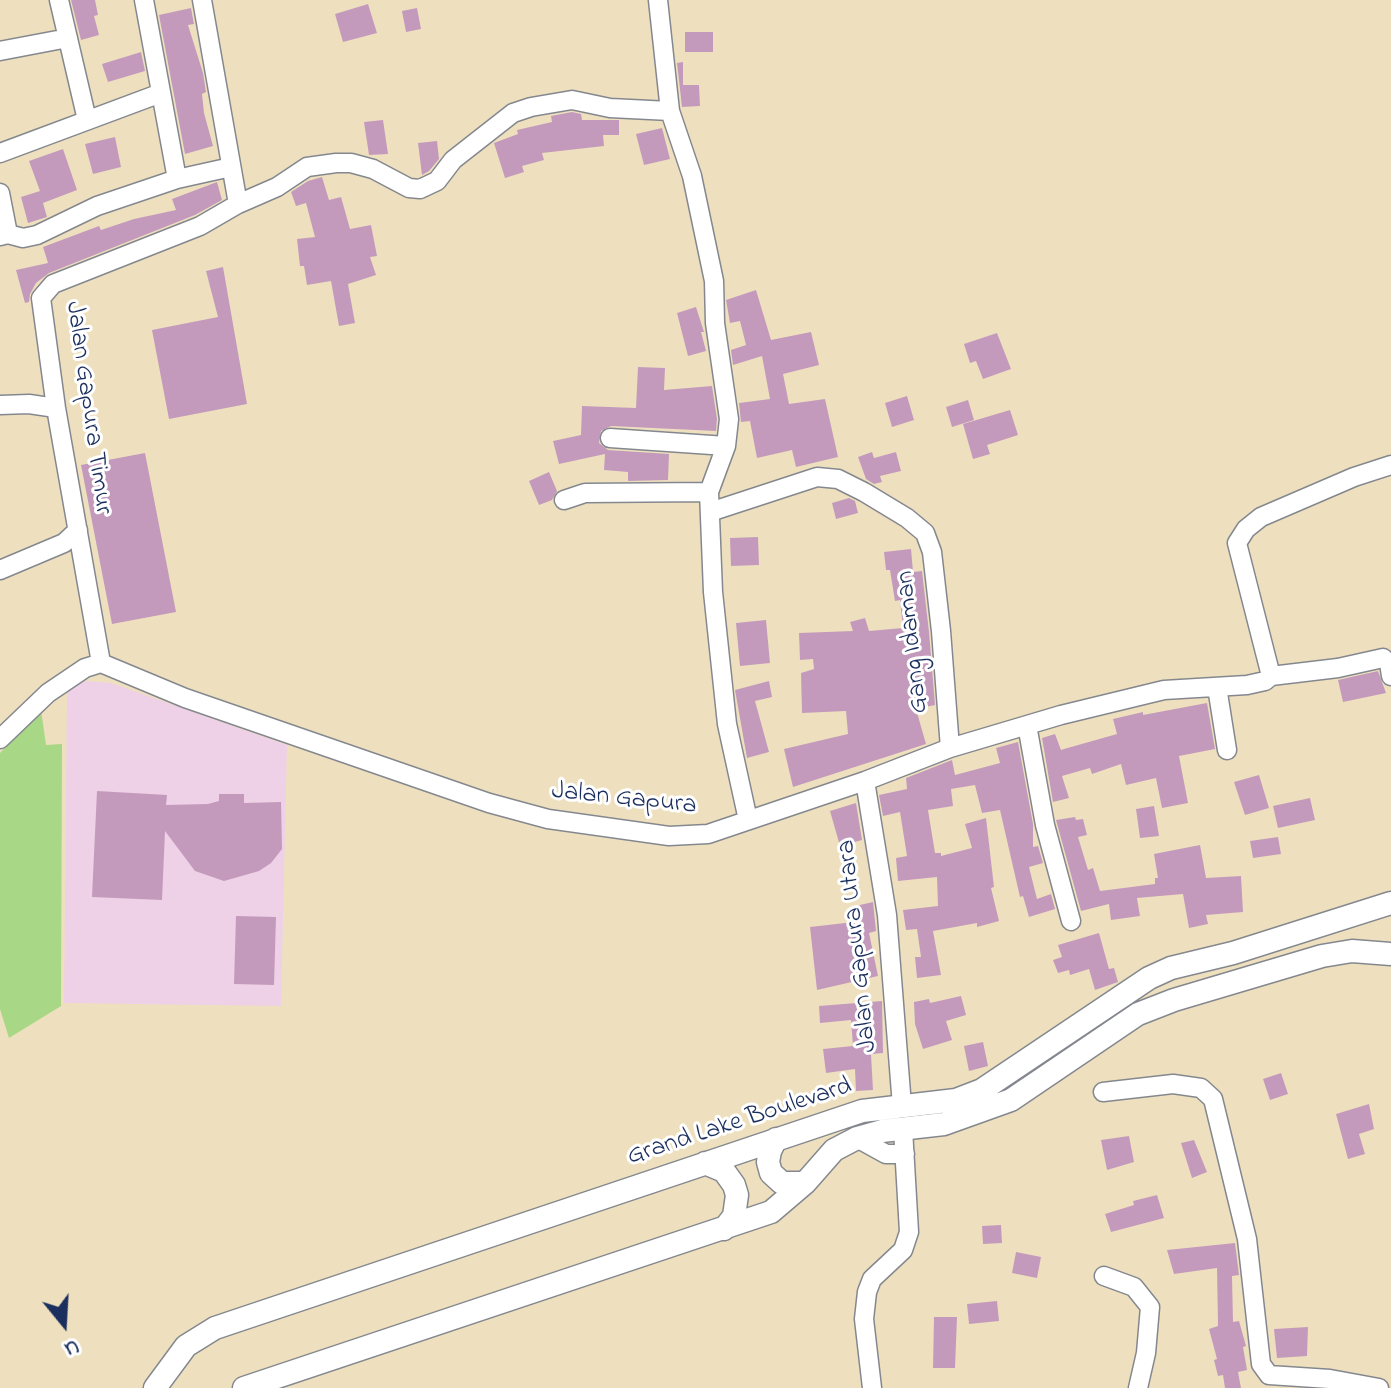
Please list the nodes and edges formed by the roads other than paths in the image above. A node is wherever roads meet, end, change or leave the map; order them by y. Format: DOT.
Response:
graph roads {
  1 [pos="59,0"];
  2 [pos="144,0"];
  3 [pos="202,0"];
  4 [pos="658,0"];
  5 [pos="68,38"];
  6 [pos="0,51"];
  7 [pos="161,93"];
  8 [pos="670,111"];
  9 [pos="87,120"];
  10 [pos="0,153"];
  11 [pos="231,167"];
  12 [pos="177,179"];
  13 [pos="0,193"];
  14 [pos="238,204"];
  15 [pos="4,235"];
  16 [pos="0,405"];
  17 [pos="56,408"];
  18 [pos="610,438"];
  19 [pos="726,446"];
  20 [pos="1391,465"];
  21 [pos="709,492"];
  22 [pos="564,500"];
  23 [pos="710,512"];
  24 [pos="78,530"];
  25 [pos="0,570"];
  26 [pos="101,663"];
  27 [pos="1271,676"];
  28 [pos="1391,676"];
  29 [pos="1217,687"];
  30 [pos="1027,725"];
  31 [pos="0,739"];
  32 [pos="950,748"];
  33 [pos="1227,750"];
  34 [pos="865,781"];
  35 [pos="748,820"];
  36 [pos="1391,903"];
  37 [pos="1071,921"];
  38 [pos="1391,954"];
  39 [pos="1103,1092"];
  40 [pos="902,1106"];
  41 [pos="903,1129"];
  42 [pos="857,1138"];
  43 [pos="776,1139"];
  44 [pos="905,1154"];
  45 [pos="705,1163"];
  46 [pos="805,1183"];
  47 [pos="724,1229"];
  48 [pos="1104,1276"];
  49 [pos="155,1388"];
  50 [pos="244,1388"];
  51 [pos="872,1388"];
  52 [pos="1138,1388"];
  53 [pos="1379,1388"];
  1 -- 5 [label="street"];
  2 -- 7 [label="street"];
  3 -- 11 [label="street"];
  4 -- 8 [label="street"];
  5 -- 6 [label="street"];
  5 -- 9 [label="street"];
  7 -- 9 [label="street"];
  7 -- 12 [label="street"];
  8 -- 14 [label="street"];
  8 -- 19 [label="street"];
  9 -- 10 [label="street"];
  11 -- 12 [label="street"];
  11 -- 14 [label="street"];
  12 -- 15 [label="street"];
  13 -- 15 [label="street"];
  14 -- 17 [label="street, Jalan Gapura Timur"];
  16 -- 17 [label="street"];
  17 -- 24 [label="street, Jalan Gapura Timur"];
  18 -- 19 [label="street"];
  19 -- 21 [label="street"];
  20 -- 27 [label="street"];
  21 -- 22 [label="street"];
  21 -- 23 [label="street"];
  23 -- 32 [label="street, Gang Idaman"];
  23 -- 35 [label="street"];
  24 -- 25 [label="street"];
  24 -- 26 [label="street, Jalan Gapura Timur"];
  26 -- 31 [label="street"];
  26 -- 35 [label="street, Jalan Gapura"];
  27 -- 28 [label="street, Jalan Gapura"];
  27 -- 29 [label="street, Jalan Gapura"];
  29 -- 30 [label="street, Jalan Gapura"];
  29 -- 33 [label="street"];
  30 -- 32 [label="street, Jalan Gapura"];
  30 -- 37 [label="street"];
  32 -- 34 [label="street, Jalan Gapura"];
  34 -- 35 [label="street, Jalan Gapura"];
  34 -- 40 [label="street, Jalan Gapura Utara"];
  36 -- 40 [label="street, Grand Lake Boulevard"];
  38 -- 41 [label="street, Grand Lake Boulevard"];
  39 -- 53 [label="street"];
  40 -- 43 [label="street, Grand Lake Boulevard"];
  41 -- 42 [label="street, Grand Lake Boulevard"];
  41 -- 44 [label="street"];
  42 -- 44 [label="street"];
  42 -- 46 [label="street, Grand Lake Boulevard"];
  43 -- 45 [label="street, Grand Lake Boulevard"];
  43 -- 46 [label="street"];
  44 -- 51 [label="street"];
  45 -- 47 [label="street"];
  45 -- 49 [label="street, Grand Lake Boulevard"];
  46 -- 47 [label="street, Grand Lake Boulevard"];
  47 -- 50 [label="street, Grand Lake Boulevard"];
  48 -- 52 [label="street"];
}
